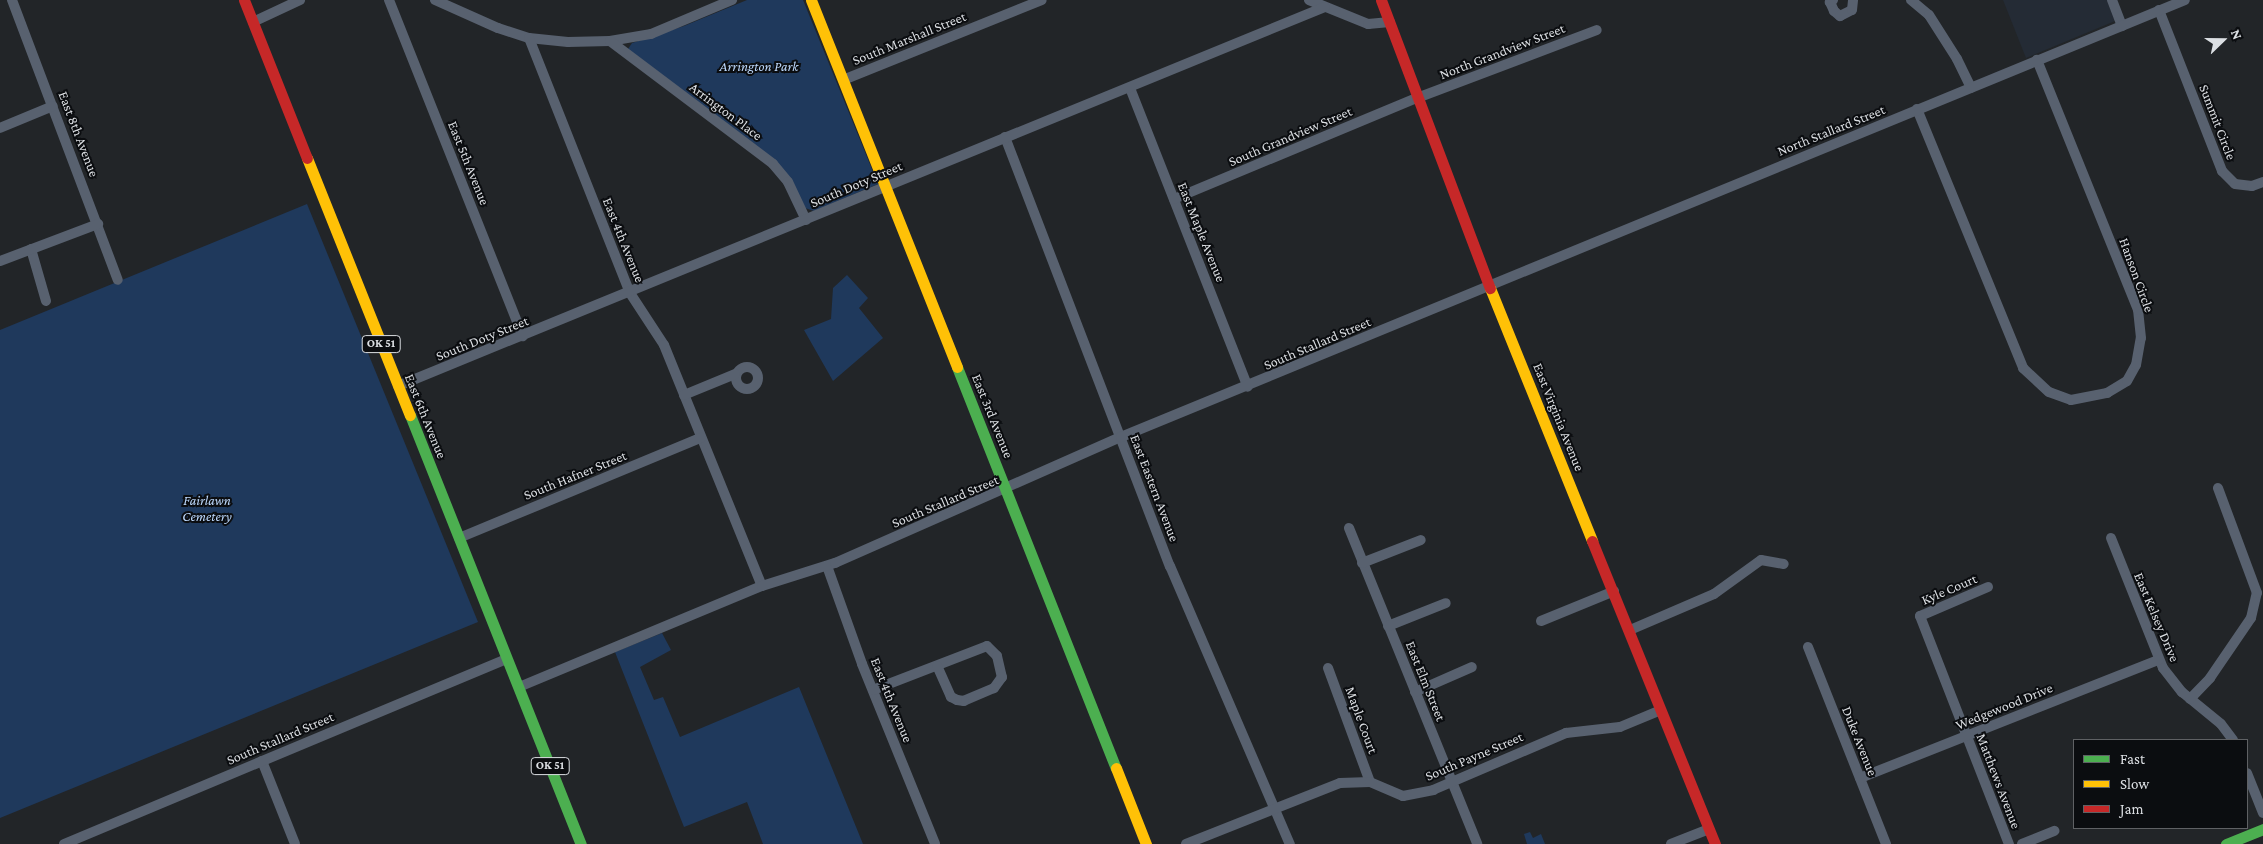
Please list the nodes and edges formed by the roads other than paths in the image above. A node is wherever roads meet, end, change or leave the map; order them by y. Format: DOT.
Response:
graph roads {
  1 [pos="12,0"];
  2 [pos="244,0"];
  3 [pos="300,0"];
  4 [pos="389,0"];
  5 [pos="732,0"];
  6 [pos="811,0"];
  7 [pos="1042,0"];
  8 [pos="1308,0"];
  9 [pos="1381,0"];
  10 [pos="1832,0"];
  11 [pos="1853,0"];
  12 [pos="1911,0"];
  13 [pos="2112,0"];
  14 [pos="2185,0"];
  15 [pos="441,1"];
  16 [pos="1325,7"];
  17 [pos="2159,10"];
  18 [pos="253,22"];
  19 [pos="1390,22"];
  20 [pos="2122,26"];
  21 [pos="1597,30"];
  22 [pos="528,38"];
  23 [pos="610,41"];
  24 [pos="2037,60"];
  25 [pos="843,80"];
  26 [pos="1130,88"];
  27 [pos="1971,88"];
  28 [pos="1417,98"];
  29 [pos="53,106"];
  30 [pos="1917,109"];
  31 [pos="0,128"];
  32 [pos="1006,137"];
  33 [pos="2263,182"];
  34 [pos="885,186"];
  35 [pos="1174,199"];
  36 [pos="806,220"];
  37 [pos="98,224"];
  38 [pos="31,249"];
  39 [pos="0,261"];
  40 [pos="118,280"];
  41 [pos="1489,286"];
  42 [pos="630,293"];
  43 [pos="46,301"];
  44 [pos="523,336"];
  45 [pos="735,374"];
  46 [pos="398,386"];
  47 [pos="1248,387"];
  48 [pos="684,395"];
  49 [pos="701,438"];
  50 [pos="1121,438"];
  51 [pos="2218,488"];
  52 [pos="1007,490"];
  53 [pos="1349,528"];
  54 [pos="458,538"];
  55 [pos="2111,538"];
  56 [pos="1421,540"];
  57 [pos="1362,562"];
  58 [pos="1784,564"];
  59 [pos="827,566"];
  60 [pos="762,586"];
  61 [pos="1988,587"];
  62 [pos="1614,591"];
  63 [pos="1446,603"];
  64 [pos="2259,607"];
  65 [pos="1920,616"];
  66 [pos="1541,621"];
  67 [pos="1388,626"];
  68 [pos="1630,630"];
  69 [pos="1808,647"];
  70 [pos="507,659"];
  71 [pos="2158,660"];
  72 [pos="937,666"];
  73 [pos="1472,667"];
  74 [pos="1328,668"];
  75 [pos="519,687"];
  76 [pos="873,690"];
  77 [pos="1415,692"];
  78 [pos="2190,699"];
  79 [pos="1662,710"];
  80 [pos="1967,735"];
  81 [pos="2232,739"];
  82 [pos="262,761"];
  83 [pos="2248,776"];
  84 [pos="1860,778"];
  85 [pos="1452,781"];
  86 [pos="1370,782"];
  87 [pos="1276,808"];
  88 [pos="2263,814"];
  89 [pos="1709,829"];
  90 [pos="2263,829"];
  91 [pos="2055,831"];
  92 [pos="64,844"];
  93 [pos="296,844"];
  94 [pos="581,844"];
  95 [pos="935,844"];
  96 [pos="1146,844"];
  97 [pos="1186,844"];
  98 [pos="1290,844"];
  99 [pos="1477,844"];
  100 [pos="1671,844"];
  101 [pos="1715,844"];
  102 [pos="1886,844"];
  103 [pos="2009,844"];
  104 [pos="2022,844"];
  105 [pos="2226,844"];
  1 -- 29 [label="street, East 8th Avenue"];
  2 -- 18 [label="street, East 6th Avenue / OK 51"];
  3 -- 18 [label="street"];
  4 -- 44 [label="street, East 5th Avenue"];
  5 -- 23 [label="street"];
  6 -- 25 [label="street, East 3rd Avenue"];
  7 -- 25 [label="street, South Marshall Street"];
  8 -- 16 [label="street"];
  9 -- 19 [label="street, East Virginia Avenue"];
  10 -- 11 [label="street"];
  12 -- 27 [label="street"];
  13 -- 20 [label="street"];
  14 -- 17 [label="street, North Stallard Street"];
  15 -- 22 [label="street"];
  16 -- 19 [label="street"];
  16 -- 26 [label="street, South Doty Street"];
  17 -- 20 [label="street, North Stallard Street"];
  17 -- 33 [label="street, Summit Circle"];
  18 -- 46 [label="street, East 6th Avenue / OK 51"];
  19 -- 28 [label="street, East Virginia Avenue"];
  20 -- 24 [label="street, North Stallard Street"];
  21 -- 28 [label="street, North Grandview Street"];
  22 -- 23 [label="street"];
  22 -- 42 [label="street, East 4th Avenue"];
  23 -- 36 [label="street, Arrington Place"];
  24 -- 27 [label="street, North Stallard Street"];
  24 -- 30 [label="street, Hanson Circle"];
  25 -- 34 [label="street, East 3rd Avenue"];
  26 -- 32 [label="street, South Doty Street"];
  26 -- 35 [label="street, East Maple Avenue"];
  27 -- 30 [label="street, North Stallard Street"];
  28 -- 35 [label="street, South Grandview Street"];
  28 -- 41 [label="street, East Virginia Avenue"];
  29 -- 31 [label="street"];
  29 -- 37 [label="street, East 8th Avenue"];
  30 -- 41 [label="street, North Stallard Street"];
  32 -- 34 [label="street, South Doty Street"];
  32 -- 50 [label="street, East Eastern Avenue"];
  34 -- 36 [label="street, South Doty Street"];
  34 -- 52 [label="street, East 3rd Avenue"];
  35 -- 47 [label="street, East Maple Avenue"];
  36 -- 42 [label="street, South Doty Street"];
  37 -- 38 [label="street"];
  37 -- 40 [label="street, East 8th Avenue"];
  38 -- 39 [label="street"];
  38 -- 43 [label="street"];
  41 -- 47 [label="street, South Stallard Street"];
  41 -- 62 [label="street, East Virginia Avenue"];
  42 -- 44 [label="street, South Doty Street"];
  42 -- 48 [label="street, East 4th Avenue"];
  44 -- 46 [label="street, South Doty Street"];
  45 -- 48 [label="street"];
  46 -- 54 [label="street, East 6th Avenue / OK 51"];
  47 -- 50 [label="street, South Stallard Street"];
  48 -- 49 [label="street, East 4th Avenue"];
  49 -- 54 [label="street, South Hafner Street"];
  49 -- 60 [label="street, East 4th Avenue"];
  50 -- 52 [label="street, South Stallard Street"];
  50 -- 87 [label="street, East Eastern Avenue"];
  51 -- 64 [label="street"];
  52 -- 59 [label="street, South Stallard Street"];
  52 -- 96 [label="street, East 3rd Avenue"];
  53 -- 57 [label="street, East Elm Street"];
  54 -- 70 [label="street, East 6th Avenue / OK 51"];
  55 -- 71 [label="street, East Kelsey Drive"];
  56 -- 57 [label="street"];
  57 -- 67 [label="street, East Elm Street"];
  58 -- 68 [label="street"];
  59 -- 60 [label="street, South Stallard Street"];
  59 -- 76 [label="street, East 4th Avenue"];
  60 -- 75 [label="street, South Stallard Street"];
  61 -- 65 [label="street, Kyle Court"];
  62 -- 66 [label="street"];
  62 -- 68 [label="street, East Virginia Avenue"];
  63 -- 67 [label="street"];
  64 -- 78 [label="street"];
  65 -- 80 [label="street, Matthews Avenue"];
  67 -- 77 [label="street, East Elm Street"];
  68 -- 79 [label="street, East Virginia Avenue"];
  69 -- 84 [label="street, Duke Avenue"];
  70 -- 75 [label="street, East 6th Avenue / OK 51"];
  70 -- 82 [label="street, South Stallard Street"];
  71 -- 78 [label="street, East Kelsey Drive"];
  71 -- 80 [label="street, Wedgewood Drive"];
  72 -- 72 [label="street"];
  72 -- 76 [label="street"];
  73 -- 77 [label="street"];
  74 -- 86 [label="street, Maple Court"];
  75 -- 94 [label="street, East 6th Avenue / OK 51"];
  76 -- 95 [label="street, East 4th Avenue"];
  77 -- 85 [label="street, East Elm Street"];
  78 -- 81 [label="street, East Kelsey Drive"];
  79 -- 85 [label="street, South Payne Street"];
  79 -- 89 [label="street, East Virginia Avenue"];
  80 -- 84 [label="street, Wedgewood Drive"];
  80 -- 103 [label="street, Matthews Avenue"];
  82 -- 92 [label="street, South Stallard Street"];
  82 -- 93 [label="street"];
  83 -- 88 [label="street"];
  84 -- 102 [label="street, Duke Avenue"];
  85 -- 86 [label="street, South Payne Street"];
  85 -- 99 [label="street, East Elm Street"];
  86 -- 87 [label="street, South Payne Street"];
  87 -- 97 [label="street, South Payne Street"];
  87 -- 98 [label="street, East Eastern Avenue"];
  89 -- 100 [label="street"];
  89 -- 101 [label="street, East Virginia Avenue"];
  90 -- 105 [label="street"];
  91 -- 104 [label="street"];
}
